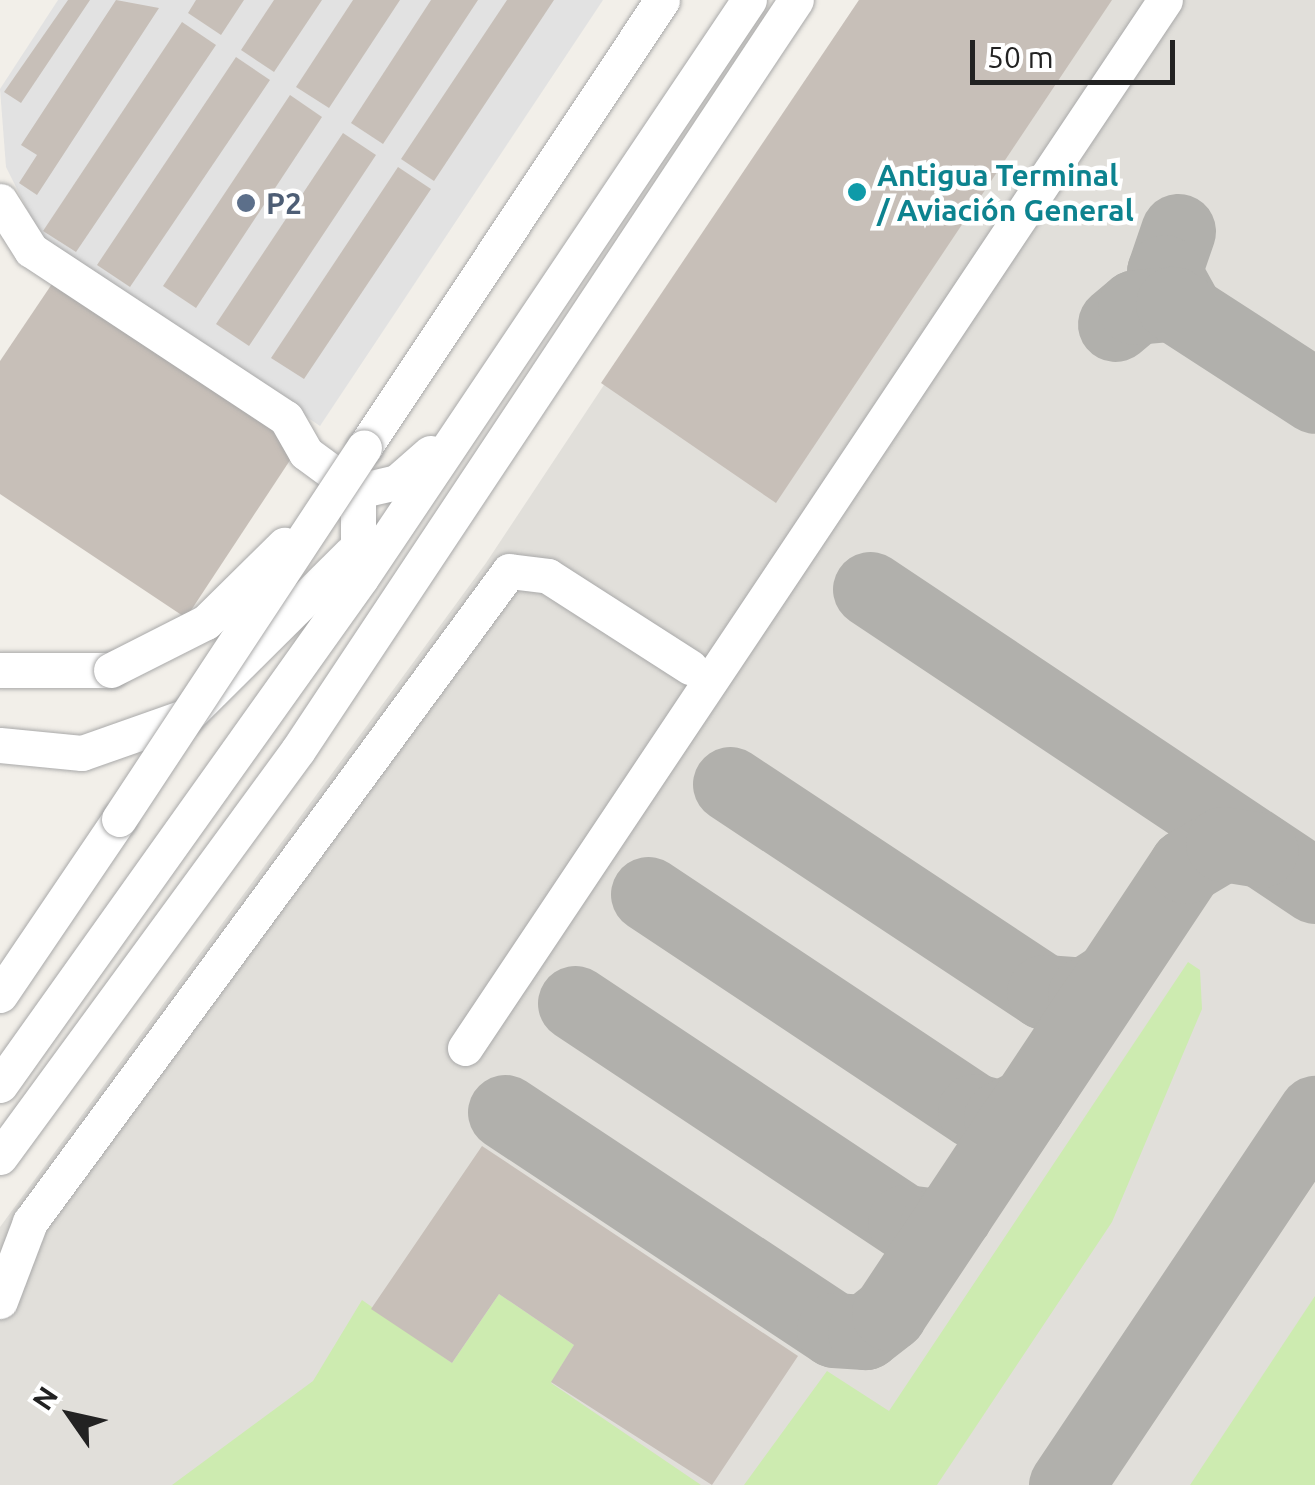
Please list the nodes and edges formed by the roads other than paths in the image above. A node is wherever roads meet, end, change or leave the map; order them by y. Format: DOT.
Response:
graph roads {
  1 [pos="662,0"];
  2 [pos="749,0"];
  3 [pos="1165,0"];
  4 [pos="793,6"];
  5 [pos="716,46"];
  6 [pos="0,202"];
  7 [pos="574,337"];
  8 [pos="464,422"];
  9 [pos="364,448"];
  10 [pos="358,491"];
  11 [pos="353,563"];
  12 [pos="690,667"];
  13 [pos="0,670"];
  14 [pos="0,745"];
  15 [pos="0,995"];
  16 [pos="465,1048"];
  17 [pos="0,1085"];
  18 [pos="0,1157"];
  19 [pos="0,1300"];
  1 -- 9 [label="lane"];
  2 -- 5 [label="lane"];
  3 -- 16 [label="lane"];
  4 -- 5 [label="lane"];
  4 -- 7 [label="lane"];
  5 -- 8 [label="lane"];
  6 -- 10 [label="lane"];
  7 -- 11 [label="lane"];
  7 -- 18 [label="lane"];
  8 -- 10 [label="lane"];
  8 -- 11 [label="lane"];
  9 -- 13 [label="lane, bridge"];
  9 -- 15 [label="lane, bridge"];
  10 -- 11 [label="lane"];
  11 -- 14 [label="lane"];
  11 -- 17 [label="lane"];
  12 -- 19 [label="lane"];
}
